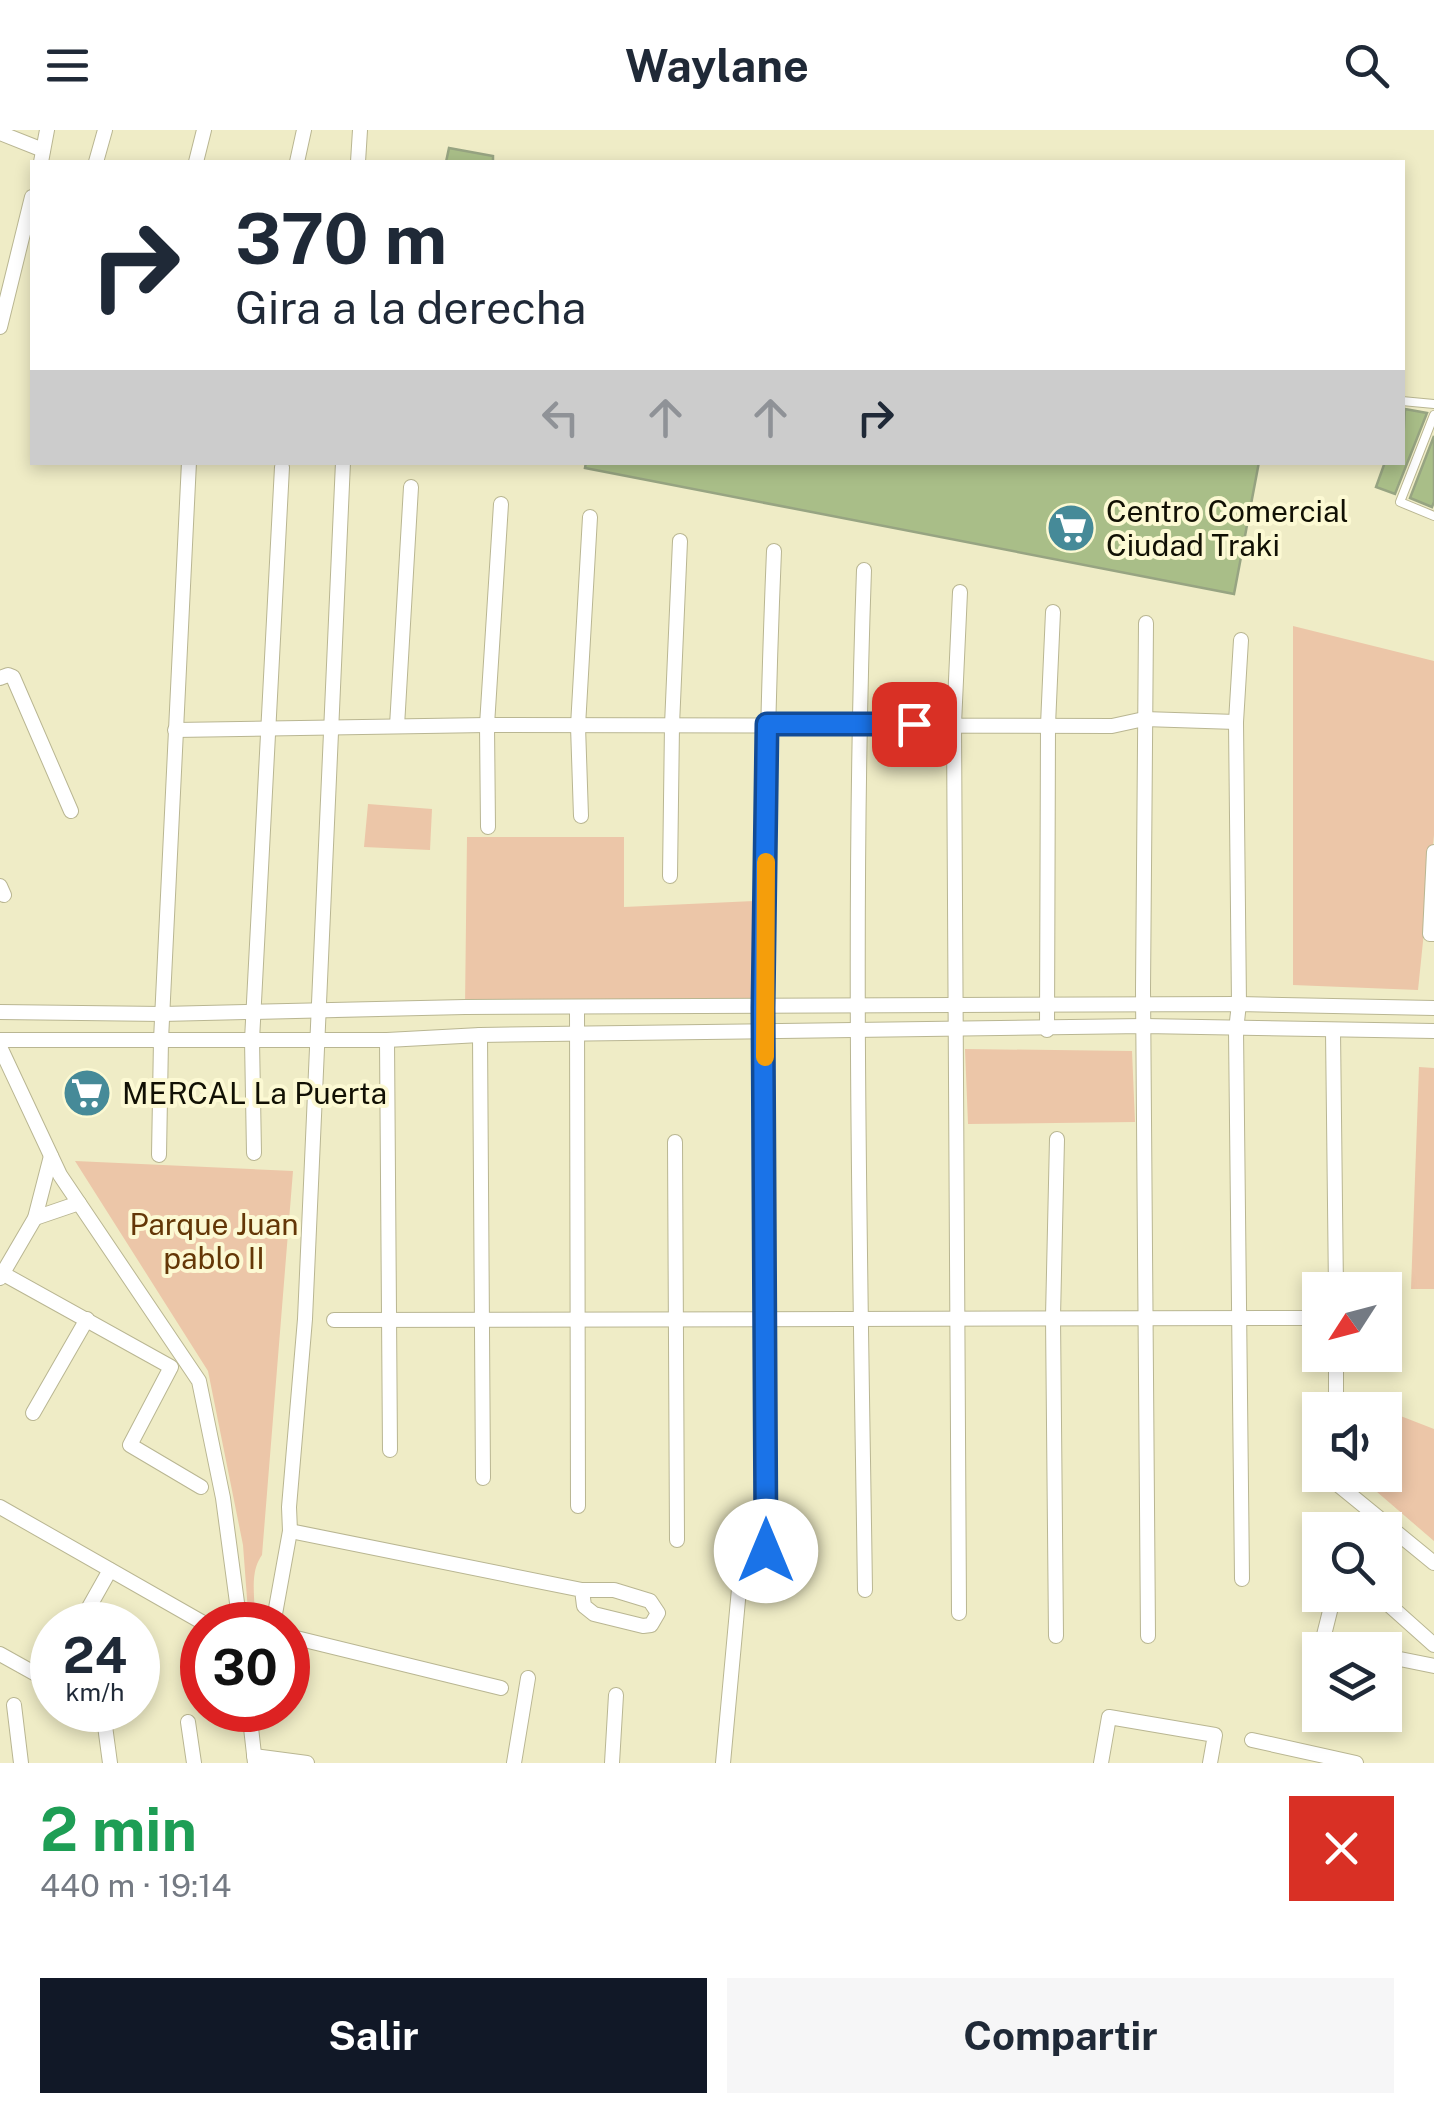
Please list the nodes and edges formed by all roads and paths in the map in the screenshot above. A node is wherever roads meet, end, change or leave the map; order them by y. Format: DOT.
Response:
graph roads {
  1 [pos="47,130"];
  2 [pos="104,130"];
  3 [pos="204,130"];
  4 [pos="304,130"];
  5 [pos="360,130"];
  6 [pos="0,133"];
  7 [pos="42,156"];
  8 [pos="96,160"];
  9 [pos="196,160"];
  10 [pos="297,160"];
  11 [pos="358,160"];
  12 [pos="30,213"];
  13 [pos="0,327"];
  14 [pos="1405,401"];
  15 [pos="1434,404"];
  16 [pos="1434,415"];
  17 [pos="189,465"];
  18 [pos="342,465"];
  19 [pos="282,467"];
  20 [pos="410,487"];
  21 [pos="501,504"];
  22 [pos="1434,516"];
  23 [pos="590,517"];
  24 [pos="680,541"];
  25 [pos="774,551"];
  26 [pos="864,570"];
  27 [pos="960,592"];
  28 [pos="1053,612"];
  29 [pos="1146,623"];
  30 [pos="1242,640"];
  31 [pos="0,678"];
  32 [pos="1144,719"];
  33 [pos="1236,722"];
  34 [pos="672,724"];
  35 [pos="767,724"];
  36 [pos="858,724"];
  37 [pos="954,724"];
  38 [pos="487,725"];
  39 [pos="1048,725"];
  40 [pos="397,726"];
  41 [pos="578,726"];
  42 [pos="330,727"];
  43 [pos="268,728"];
  44 [pos="175,730"];
  45 [pos="71,810"];
  46 [pos="581,816"];
  47 [pos="488,827"];
  48 [pos="1434,852"];
  49 [pos="670,876"];
  50 [pos="1434,934"];
  51 [pos="1049,1004"];
  52 [pos="1239,1004"];
  53 [pos="1143,1005"];
  54 [pos="956,1006"];
  55 [pos="858,1007"];
  56 [pos="576,1008"];
  57 [pos="763,1008"];
  58 [pos="1434,1008"];
  59 [pos="0,1012"];
  60 [pos="319,1012"];
  61 [pos="253,1013"];
  62 [pos="162,1014"];
  63 [pos="1144,1026"];
  64 [pos="765,1030"];
  65 [pos="956,1030"];
  66 [pos="1047,1030"];
  67 [pos="1236,1030"];
  68 [pos="856,1031"];
  69 [pos="1334,1031"];
  70 [pos="1434,1031"];
  71 [pos="480,1035"];
  72 [pos="576,1035"];
  73 [pos="318,1039"];
  74 [pos="161,1040"];
  75 [pos="252,1040"];
  76 [pos="387,1040"];
  77 [pos="0,1044"];
  78 [pos="1057,1140"];
  79 [pos="676,1142"];
  80 [pos="254,1152"];
  81 [pos="159,1155"];
  82 [pos="51,1156"];
  83 [pos="79,1203"];
  84 [pos="35,1218"];
  85 [pos="1336,1272"];
  86 [pos="1,1275"];
  87 [pos="956,1317"];
  88 [pos="1053,1317"];
  89 [pos="765,1318"];
  90 [pos="861,1318"];
  91 [pos="1241,1318"];
  92 [pos="1302,1318"];
  93 [pos="1146,1319"];
  94 [pos="87,1320"];
  95 [pos="334,1320"];
  96 [pos="578,1320"];
  97 [pos="388,1321"];
  98 [pos="481,1321"];
  99 [pos="676,1321"];
  100 [pos="34,1413"];
  101 [pos="390,1450"];
  102 [pos="483,1478"];
  103 [pos="201,1487"];
  104 [pos="1347,1492"];
  105 [pos="578,1506"];
  106 [pos="0,1508"];
  107 [pos="290,1531"];
  108 [pos="677,1540"];
  109 [pos="766,1551"];
  110 [pos="1434,1564"];
  111 [pos="110,1570"];
  112 [pos="1242,1580"];
  113 [pos="740,1589"];
  114 [pos="582,1590"];
  115 [pos="865,1590"];
  116 [pos="92,1602"];
  117 [pos="237,1602"];
  118 [pos="278,1602"];
  119 [pos="180,1610"];
  120 [pos="1397,1612"];
  121 [pos="959,1613"];
  122 [pos="1056,1636"];
  123 [pos="1148,1636"];
  124 [pos="310,1641"];
  125 [pos="1434,1644"];
  126 [pos="0,1654"];
  127 [pos="1402,1659"];
  128 [pos="1434,1666"];
  129 [pos="30,1671"];
  130 [pos="528,1678"];
  131 [pos="501,1688"];
  132 [pos="616,1694"];
  133 [pos="14,1705"];
  134 [pos="106,1732"];
  135 [pos="189,1732"];
  136 [pos="251,1732"];
  137 [pos="253,1732"];
  138 [pos="252,1737"];
  139 [pos="1252,1740"];
  140 [pos="1292,1756"];
  141 [pos="254,1760"];
  142 [pos="21,1763"];
  143 [pos="110,1763"];
  144 [pos="194,1763"];
  145 [pos="306,1763"];
  146 [pos="514,1763"];
  147 [pos="612,1763"];
  148 [pos="723,1763"];
  149 [pos="1101,1763"];
  150 [pos="1210,1763"];
  151 [pos="1356,1763"];
  1 -- 7 [label="street"];
  2 -- 8 [label="street"];
  3 -- 9 [label="street"];
  4 -- 10 [label="street"];
  5 -- 11 [label="street"];
  6 -- 7 [label="street"];
  12 -- 13 [label="street"];
  14 -- 15 [label="lane"];
  16 -- 22 [label="lane"];
  17 -- 44 [label="street"];
  18 -- 42 [label="street"];
  19 -- 43 [label="street"];
  20 -- 40 [label="street"];
  21 -- 38 [label="street"];
  23 -- 41 [label="street"];
  24 -- 34 [label="street"];
  25 -- 35 [label="street"];
  26 -- 36 [label="street"];
  27 -- 37 [label="street"];
  28 -- 39 [label="street"];
  29 -- 32 [label="street"];
  30 -- 33 [label="street"];
  31 -- 45 [label="street"];
  32 -- 33 [label="street"];
  32 -- 39 [label="street"];
  32 -- 53 [label="street"];
  33 -- 52 [label="street"];
  34 -- 35 [label="street"];
  34 -- 41 [label="street"];
  34 -- 49 [label="street"];
  35 -- 36 [label="street"];
  35 -- 57 [label="street"];
  36 -- 37 [label="street"];
  36 -- 55 [label="street"];
  37 -- 39 [label="street"];
  37 -- 54 [label="street"];
  38 -- 40 [label="street"];
  38 -- 41 [label="street"];
  38 -- 47 [label="street"];
  39 -- 51 [label="street"];
  40 -- 42 [label="street"];
  41 -- 46 [label="street"];
  42 -- 43 [label="street"];
  42 -- 60 [label="street"];
  43 -- 44 [label="street"];
  43 -- 61 [label="street"];
  44 -- 62 [label="street"];
  48 -- 50 [label="street"];
  51 -- 53 [label="street"];
  51 -- 54 [label="street"];
  51 -- 66 [label="street"];
  52 -- 53 [label="street"];
  52 -- 58 [label="street"];
  52 -- 67 [label="street"];
  53 -- 63 [label="street"];
  54 -- 55 [label="street"];
  54 -- 65 [label="street"];
  55 -- 57 [label="street"];
  55 -- 68 [label="street"];
  56 -- 57 [label="street"];
  56 -- 60 [label="street"];
  56 -- 72 [label="street"];
  57 -- 64 [label="street"];
  59 -- 62 [label="street"];
  60 -- 61 [label="street"];
  60 -- 73 [label="street"];
  61 -- 62 [label="street"];
  61 -- 75 [label="street"];
  62 -- 74 [label="street"];
  63 -- 66 [label="street"];
  63 -- 67 [label="street"];
  63 -- 93 [label="street"];
  64 -- 68 [label="street"];
  64 -- 72 [label="street"];
  64 -- 89 [label="street"];
  65 -- 66 [label="street"];
  65 -- 68 [label="street"];
  65 -- 87 [label="street"];
  67 -- 69 [label="street"];
  67 -- 91 [label="street"];
  68 -- 90 [label="street"];
  69 -- 70 [label="street"];
  69 -- 85 [label="street"];
  71 -- 72 [label="street"];
  71 -- 76 [label="street"];
  71 -- 98 [label="street"];
  72 -- 96 [label="street"];
  73 -- 75 [label="street"];
  73 -- 76 [label="street"];
  73 -- 107 [label="street"];
  74 -- 75 [label="street"];
  74 -- 77 [label="street"];
  74 -- 81 [label="street"];
  75 -- 80 [label="street"];
  76 -- 97 [label="street"];
  77 -- 82 [label="street"];
  78 -- 88 [label="street"];
  79 -- 99 [label="street"];
  82 -- 83 [label="street"];
  82 -- 84 [label="street"];
  83 -- 84 [label="street"];
  83 -- 117 [label="street"];
  84 -- 86 [label="street"];
  86 -- 94 [label="street"];
  87 -- 88 [label="street"];
  87 -- 90 [label="street"];
  87 -- 121 [label="street"];
  88 -- 93 [label="street"];
  88 -- 122 [label="street"];
  89 -- 90 [label="street"];
  89 -- 99 [label="street"];
  89 -- 109 [label="street"];
  90 -- 115 [label="street"];
  91 -- 92 [label="street"];
  91 -- 93 [label="street"];
  91 -- 112 [label="street"];
  93 -- 123 [label="street"];
  94 -- 100 [label="street"];
  94 -- 103 [label="street"];
  95 -- 97 [label="street"];
  96 -- 98 [label="street"];
  96 -- 99 [label="street"];
  96 -- 105 [label="street"];
  97 -- 98 [label="street"];
  97 -- 101 [label="street"];
  98 -- 102 [label="street"];
  99 -- 108 [label="street"];
  104 -- 110 [label="street"];
  106 -- 111 [label="street"];
  107 -- 114 [label="street"];
  107 -- 118 [label="street"];
  111 -- 116 [label="street"];
  111 -- 119 [label="street"];
  113 -- 148 [label="street"];
  114 -- 114 [label="street"];
  120 -- 125 [label="street"];
  124 -- 131 [label="street"];
  126 -- 129 [label="street"];
  127 -- 128 [label="street"];
  130 -- 146 [label="street"];
  132 -- 147 [label="street"];
  133 -- 142 [label="street"];
  134 -- 143 [label="street"];
  135 -- 144 [label="street"];
  136 -- 138 [label="street"];
  137 -- 138 [label="street"];
  138 -- 141 [label="street"];
  139 -- 140 [label="street"];
  140 -- 151 [label="street"];
  141 -- 145 [label="street"];
  149 -- 150 [label="street"];
}
